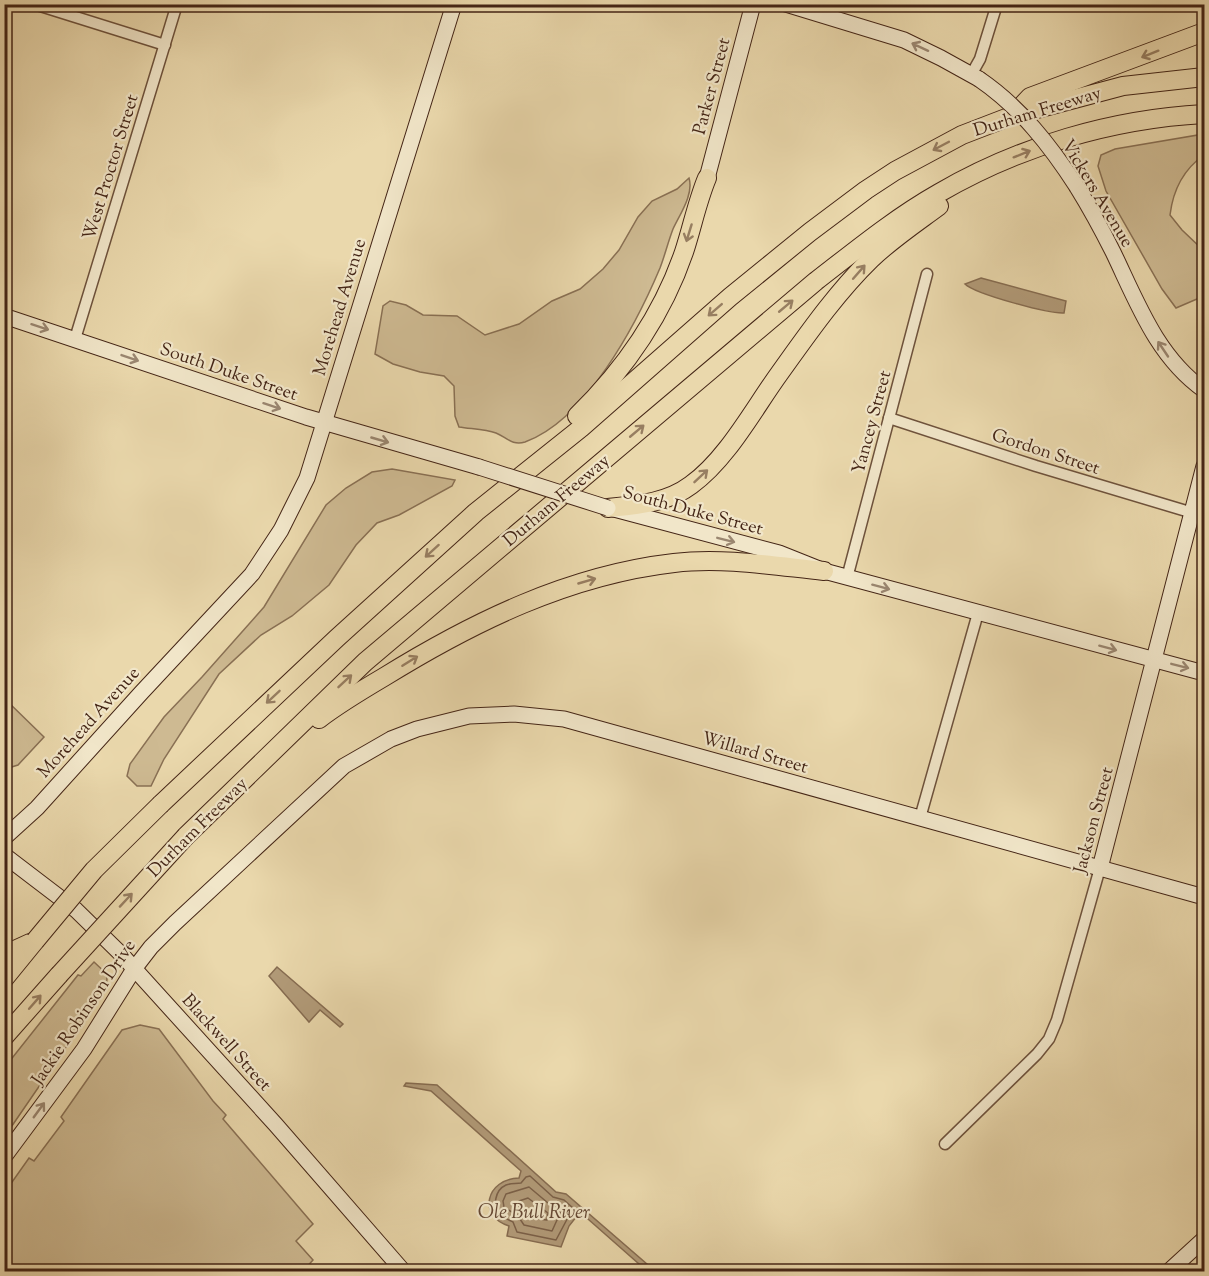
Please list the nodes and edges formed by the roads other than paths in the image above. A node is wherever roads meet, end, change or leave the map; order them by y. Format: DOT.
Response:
graph roads {
  1 [pos="34,4"];
  2 [pos="177,4"];
  3 [pos="454,4"];
  4 [pos="753,4"];
  5 [pos="786,4"];
  6 [pos="997,4"];
  7 [pos="1204,32"];
  8 [pos="165,45"];
  9 [pos="975,77"];
  10 [pos="1204,77"];
  11 [pos="1204,114"];
  12 [pos="1014,115"];
  13 [pos="968,177"];
  14 [pos="707,178"];
  15 [pos="927,274"];
  16 [pos="4,316"];
  17 [pos="75,339"];
  18 [pos="1204,390"];
  19 [pos="889,418"];
  20 [pos="324,423"];
  21 [pos="1204,466"];
  22 [pos="608,508"];
  23 [pos="476,512"];
  24 [pos="1193,513"];
  25 [pos="824,571"];
  26 [pos="847,578"];
  27 [pos="978,613"];
  28 [pos="1155,660"];
  29 [pos="1204,673"];
  30 [pos="258,765"];
  31 [pos="308,798"];
  32 [pos="920,818"];
  33 [pos="4,838"];
  34 [pos="4,855"];
  35 [pos="1100,868"];
  36 [pos="1204,897"];
  37 [pos="35,941"];
  38 [pos="4,955"];
  39 [pos="135,969"];
  40 [pos="4,979"];
  41 [pos="8,1033"];
  42 [pos="4,1047"];
  43 [pos="945,1144"];
  44 [pos="4,1157"];
  45 [pos="1204,1239"];
  46 [pos="404,1272"];
  47 [pos="1168,1272"];
  1 -- 8 [label="street"];
  2 -- 8 [label="street, West Proctor Street"];
  3 -- 20 [label="street, Morehead Avenue"];
  4 -- 14 [label="street, Parker Street"];
  9 -- 5 [label="street, Vickers Avenue, one-way"];
  6 -- 9 [label="street"];
  7 -- 12 [label="highway, one-way"];
  8 -- 17 [label="street, West Proctor Street"];
  18 -- 9 [label="street, Vickers Avenue, one-way, bridge"];
  10 -- 12 [label="highway, Durham Freeway"];
  13 -- 11 [label="highway, Durham Freeway, one-way"];
  12 -- 23 [label="highway, Durham Freeway, one-way"];
  22 -- 13 [label="highway, one-way"];
  30 -- 13 [label="highway, Durham Freeway, one-way"];
  14 -- 23 [label="highway, one-way"];
  15 -- 19 [label="street, Yancey Street"];
  16 -- 17 [label="street, South Duke Street, one-way"];
  17 -- 20 [label="street, South Duke Street, one-way"];
  19 -- 24 [label="street, Gordon Street"];
  19 -- 26 [label="street, Yancey Street"];
  20 -- 22 [label="street, South Duke Street, one-way, bridge"];
  20 -- 33 [label="street, Morehead Avenue"];
  21 -- 24 [label="street, Jackson Street"];
  22 -- 25 [label="street, South Duke Street, one-way"];
  23 -- 37 [label="highway, Durham Freeway, one-way, bridge"];
  24 -- 28 [label="street, Jackson Street"];
  25 -- 26 [label="street, South Duke Street"];
  30 -- 25 [label="highway, one-way"];
  26 -- 27 [label="street, South Duke Street, one-way"];
  27 -- 28 [label="street, South Duke Street, one-way"];
  27 -- 32 [label="street"];
  28 -- 29 [label="street, South Duke Street, one-way"];
  28 -- 35 [label="street, Jackson Street"];
  41 -- 30 [label="highway, Durham Freeway, one-way, bridge"];
  31 -- 32 [label="street, Willard Street"];
  31 -- 39 [label="street, Jackie Robinson Drive"];
  32 -- 35 [label="street, Willard Street"];
  34 -- 39 [label="street, Blackwell Street"];
  35 -- 36 [label="street, Willard Street"];
  35 -- 43 [label="street, Jackson Street"];
  37 -- 38 [label="highway"];
  37 -- 40 [label="highway, Durham Freeway"];
  44 -- 39 [label="street, Jackie Robinson Drive, one-way"];
  39 -- 46 [label="street, Blackwell Street"];
  41 -- 42 [label="highway, Durham Freeway"];
  45 -- 47 [label="street"];
}
